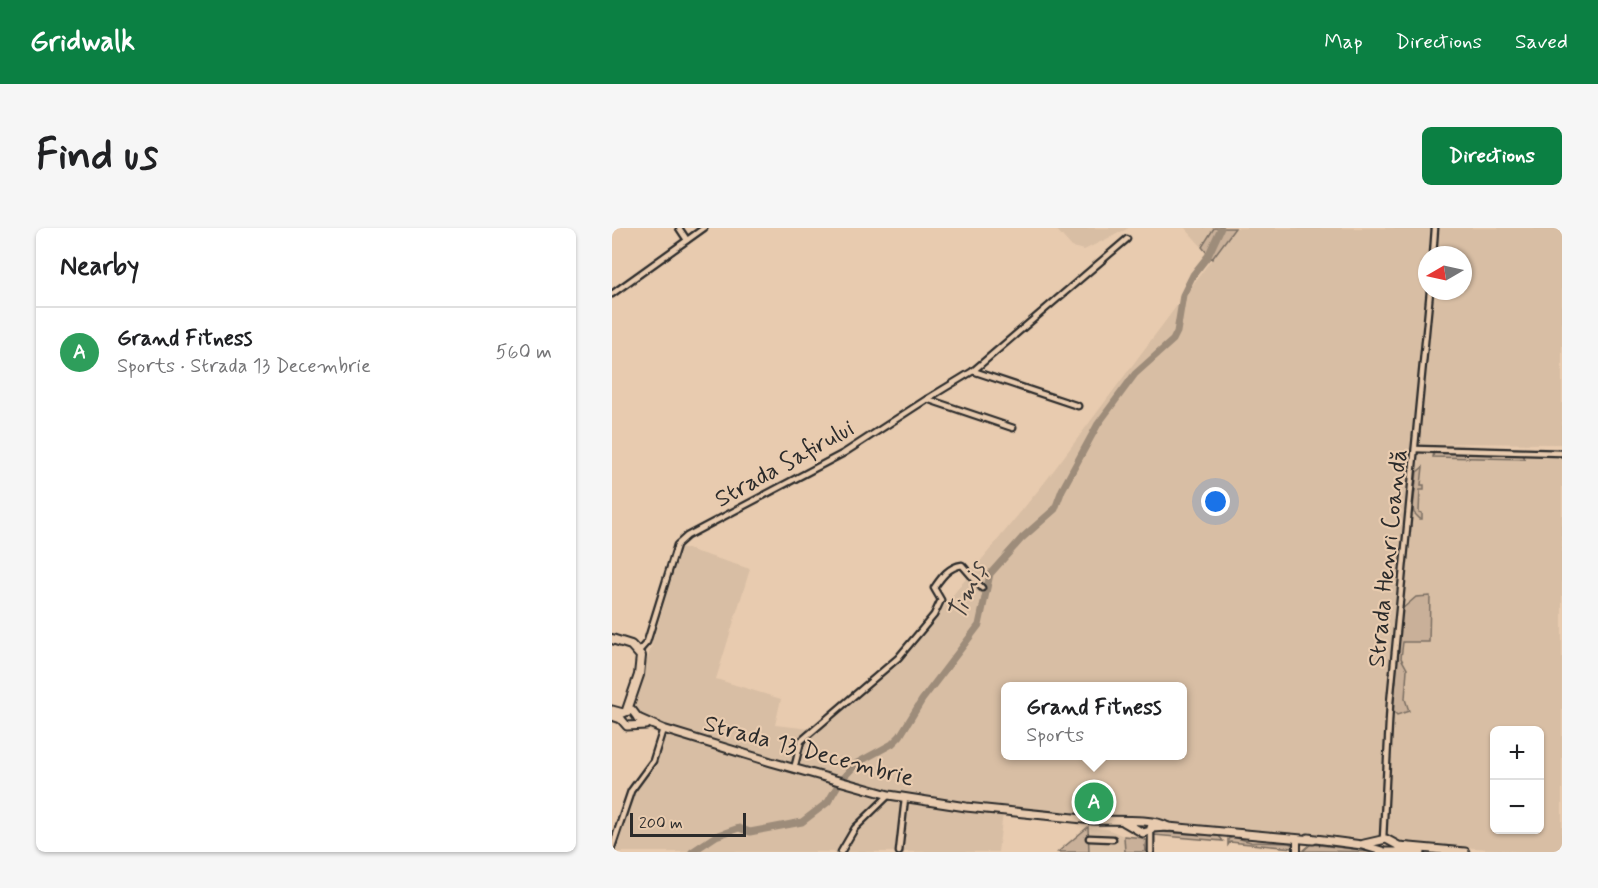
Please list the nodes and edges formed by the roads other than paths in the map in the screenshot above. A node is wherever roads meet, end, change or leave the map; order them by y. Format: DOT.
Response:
graph roads {
  1 [pos="679,228"];
  2 [pos="704,228"];
  3 [pos="1435,228"];
  4 [pos="1127,239"];
  5 [pos="687,240"];
  6 [pos="1434,246"];
  7 [pos="612,294"];
  8 [pos="1429,300"];
  9 [pos="973,371"];
  10 [pos="927,399"];
  11 [pos="1078,406"];
  12 [pos="1013,428"];
  13 [pos="1415,449"];
  14 [pos="1562,453"];
  15 [pos="982,588"];
  16 [pos="612,639"];
  17 [pos="639,651"];
  18 [pos="612,710"];
  19 [pos="612,716"];
  20 [pos="630,716"];
  21 [pos="663,729"];
  22 [pos="794,770"];
  23 [pos="888,795"];
  24 [pos="905,798"];
  25 [pos="612,821"];
  26 [pos="619,824"];
  27 [pos="1145,827"];
  28 [pos="1286,837"];
  29 [pos="1089,838"];
  30 [pos="1113,839"];
  31 [pos="1297,840"];
  32 [pos="1313,840"];
  33 [pos="1385,840"];
  34 [pos="1362,845"];
  35 [pos="612,847"];
  36 [pos="1384,851"];
  37 [pos="841,852"];
  38 [pos="898,852"];
  39 [pos="1151,852"];
  40 [pos="1297,852"];
  41 [pos="1421,852"];
  42 [pos="1465,852"];
  1 -- 5 [label="street"];
  2 -- 5 [label="street"];
  3 -- 6 [label="street"];
  4 -- 9 [label="street, Strada Safirului"];
  5 -- 7 [label="street"];
  8 -- 13 [label="street, Strada Henri Coandă"];
  9 -- 10 [label="street, Strada Safirului"];
  9 -- 11 [label="street"];
  10 -- 12 [label="street"];
  10 -- 17 [label="street, Strada Safirului"];
  13 -- 14 [label="street"];
  13 -- 33 [label="street, Strada Henri Coandă"];
  15 -- 22 [label="street"];
  16 -- 17 [label="highway"];
  17 -- 20 [label="highway"];
  18 -- 20 [label="main road, Strada 13 Decembrie"];
  19 -- 20 [label="main road, Strada 13 Decembrie"];
  20 -- 21 [label="main road, Strada 13 Decembrie"];
  21 -- 22 [label="main road, Strada 13 Decembrie"];
  21 -- 26 [label="street"];
  22 -- 23 [label="main road, Strada 13 Decembrie"];
  23 -- 24 [label="main road, Strada 13 Decembrie"];
  23 -- 37 [label="street"];
  24 -- 27 [label="main road, Strada 13 Decembrie"];
  24 -- 38 [label="street"];
  25 -- 26 [label="street"];
  26 -- 35 [label="street"];
  27 -- 28 [label="main road, Strada 13 Decembrie"];
  27 -- 39 [label="street"];
  28 -- 31 [label="main road, Strada 13 Decembrie"];
  28 -- 32 [label="main road, Strada 13 Decembrie"];
  29 -- 30 [label="street"];
  31 -- 32 [label="main road, Strada 13 Decembrie"];
  31 -- 40 [label="street"];
  32 -- 34 [label="main road, Strada 13 Decembrie"];
  33 -- 34 [label="main road, Strada 13 Decembrie"];
  33 -- 36 [label="main road"];
  33 -- 36 [label="main road"];
  33 -- 42 [label="main road, Strada 13 Decembrie"];
  34 -- 36 [label="main road, Strada 13 Decembrie"];
  36 -- 41 [label="main road, Strada 13 Decembrie"];
}
